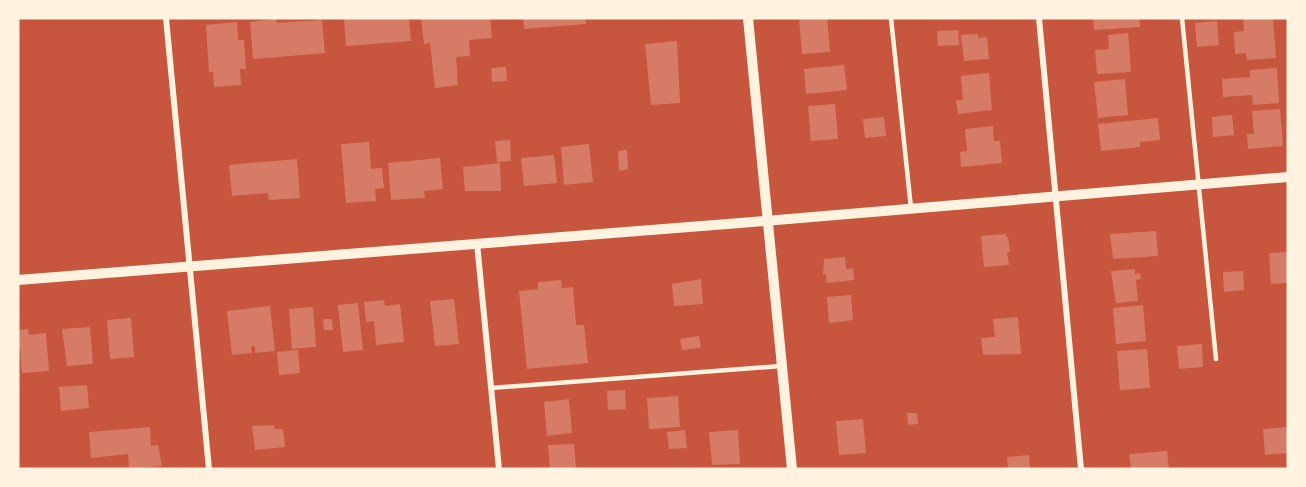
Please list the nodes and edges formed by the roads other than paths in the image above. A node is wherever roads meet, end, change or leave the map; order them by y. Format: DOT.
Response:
graph roads {
  1 [pos="166,18"];
  2 [pos="747,18"];
  3 [pos="891,18"];
  4 [pos="1038,18"];
  5 [pos="1182,18"];
  6 [pos="1288,177"];
  7 [pos="1200,184"];
  8 [pos="1054,196"];
  9 [pos="911,208"];
  10 [pos="767,220"];
  11 [pos="477,243"];
  12 [pos="190,266"];
  13 [pos="18,280"];
  14 [pos="1216,359"];
  15 [pos="781,366"];
  16 [pos="491,388"];
  17 [pos="209,469"];
  18 [pos="500,469"];
  19 [pos="792,469"];
  20 [pos="1081,469"];
  1 -- 12 [label="street"];
  2 -- 10 [label="street"];
  3 -- 9 [label="lane"];
  4 -- 8 [label="street"];
  5 -- 7 [label="lane"];
  6 -- 7 [label="street"];
  7 -- 8 [label="street"];
  7 -- 14 [label="lane"];
  8 -- 9 [label="street"];
  8 -- 20 [label="street"];
  9 -- 10 [label="street"];
  10 -- 11 [label="street"];
  10 -- 15 [label="street"];
  11 -- 12 [label="street"];
  11 -- 16 [label="street"];
  12 -- 13 [label="street"];
  12 -- 17 [label="street"];
  15 -- 16 [label="lane"];
  15 -- 19 [label="street"];
  16 -- 18 [label="street"];
}
